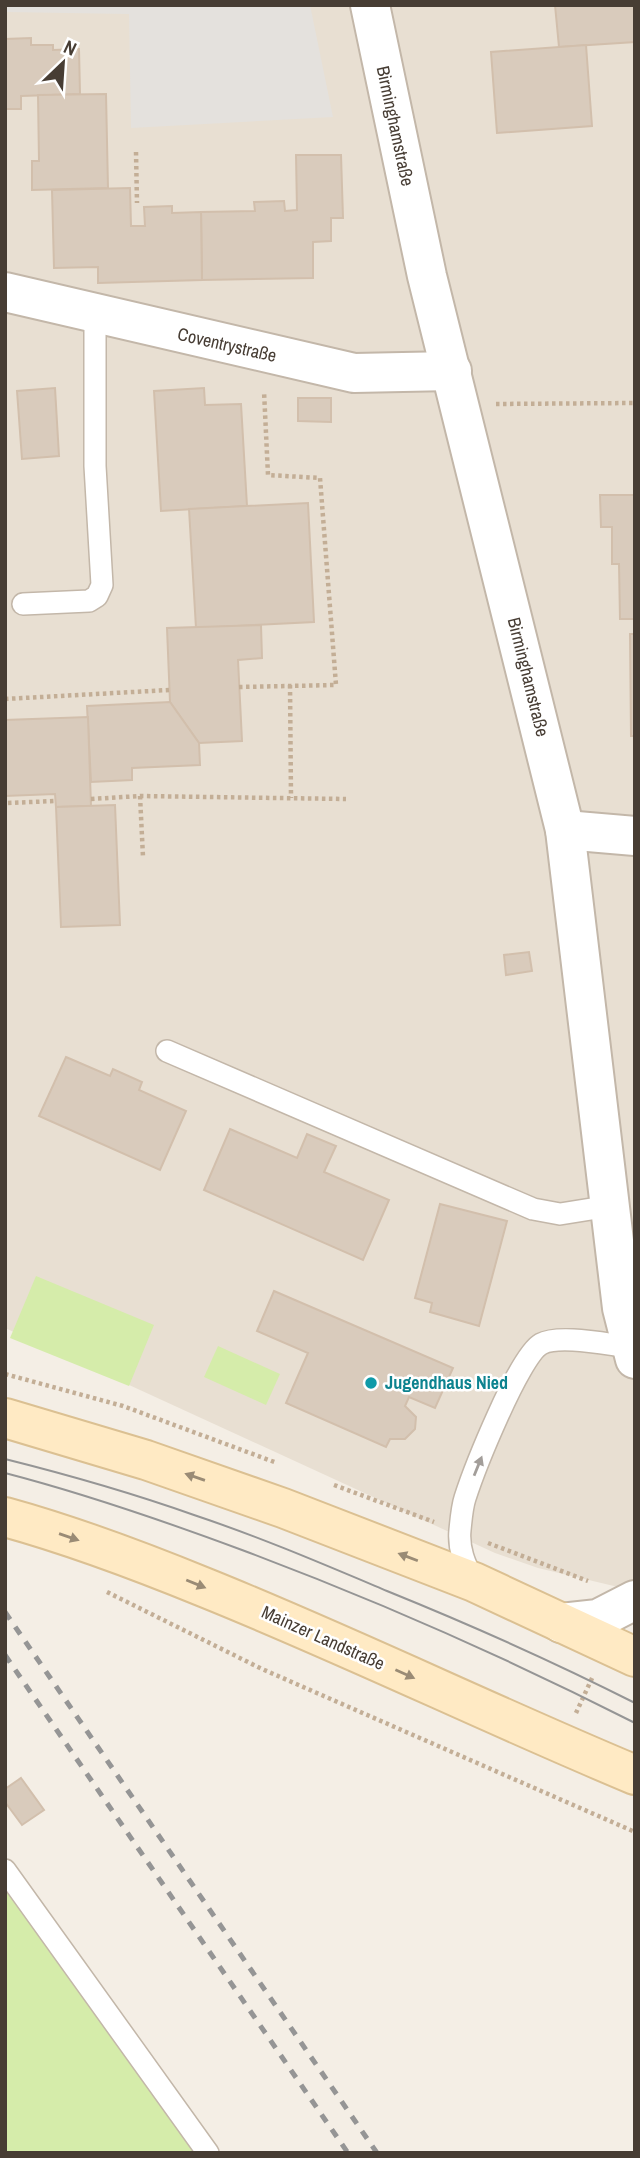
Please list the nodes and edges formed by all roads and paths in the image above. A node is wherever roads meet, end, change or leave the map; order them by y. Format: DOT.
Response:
graph roads {
  1 [pos="370,5"];
  2 [pos="136,152"];
  3 [pos="137,204"];
  4 [pos="5,292"];
  5 [pos="94,313"];
  6 [pos="262,353"];
  7 [pos="456,388"];
  8 [pos="635,403"];
  9 [pos="23,604"];
  10 [pos="290,685"];
  11 [pos="239,687"];
  12 [pos="169,691"];
  13 [pos="5,699"];
  14 [pos="140,796"];
  15 [pos="292,798"];
  16 [pos="91,799"];
  17 [pos="346,799"];
  18 [pos="55,801"];
  19 [pos="8,803"];
  20 [pos="565,830"];
  21 [pos="635,836"];
  22 [pos="143,857"];
  23 [pos="167,1051"];
  24 [pos="610,1206"];
  25 [pos="633,1353"];
  26 [pos="5,1418"];
  27 [pos="5,1517"];
  28 [pos="474,1582"];
  29 [pos="635,1600"];
  30 [pos="561,1623"];
  31 [pos="198,1638"];
  32 [pos="631,1655"];
  33 [pos="562,1743"];
  34 [pos="627,1768"];
  35 [pos="540,1792"];
  36 [pos="635,1832"];
  37 [pos="5,1870"];
  38 [pos="208,2153"];
  1 -- 7 [label="street, Birminghamstraße"];
  2 -- 3 [label="path"];
  4 -- 5 [label="street, Coventrystraße"];
  5 -- 6 [label="street, Coventrystraße"];
  5 -- 9 [label="lane"];
  6 -- 7 [label="street, Coventrystraße"];
  6 -- 10 [label="path"];
  7 -- 8 [label="path"];
  7 -- 20 [label="street, Birminghamstraße"];
  10 -- 11 [label="path"];
  10 -- 15 [label="path"];
  12 -- 13 [label="path"];
  14 -- 15 [label="path"];
  14 -- 16 [label="path"];
  14 -- 22 [label="path"];
  15 -- 17 [label="path"];
  18 -- 19 [label="path"];
  20 -- 21 [label="street"];
  20 -- 24 [label="street, Birminghamstraße"];
  23 -- 24 [label="lane"];
  24 -- 25 [label="street, Birminghamstraße"];
  28 -- 25 [label="lane, one-way"];
  28 -- 26 [label="main road, one-way"];
  27 -- 33 [label="main road, Mainzer Landstraße, one-way"];
  28 -- 30 [label="main road"];
  29 -- 30 [label="street"];
  30 -- 32 [label="main road"];
  31 -- 35 [label="path"];
  32 -- 33 [label="path"];
  33 -- 34 [label="main road, Mainzer Landstraße"];
  33 -- 35 [label="path"];
  35 -- 36 [label="path"];
  37 -- 38 [label="lane"];
}
